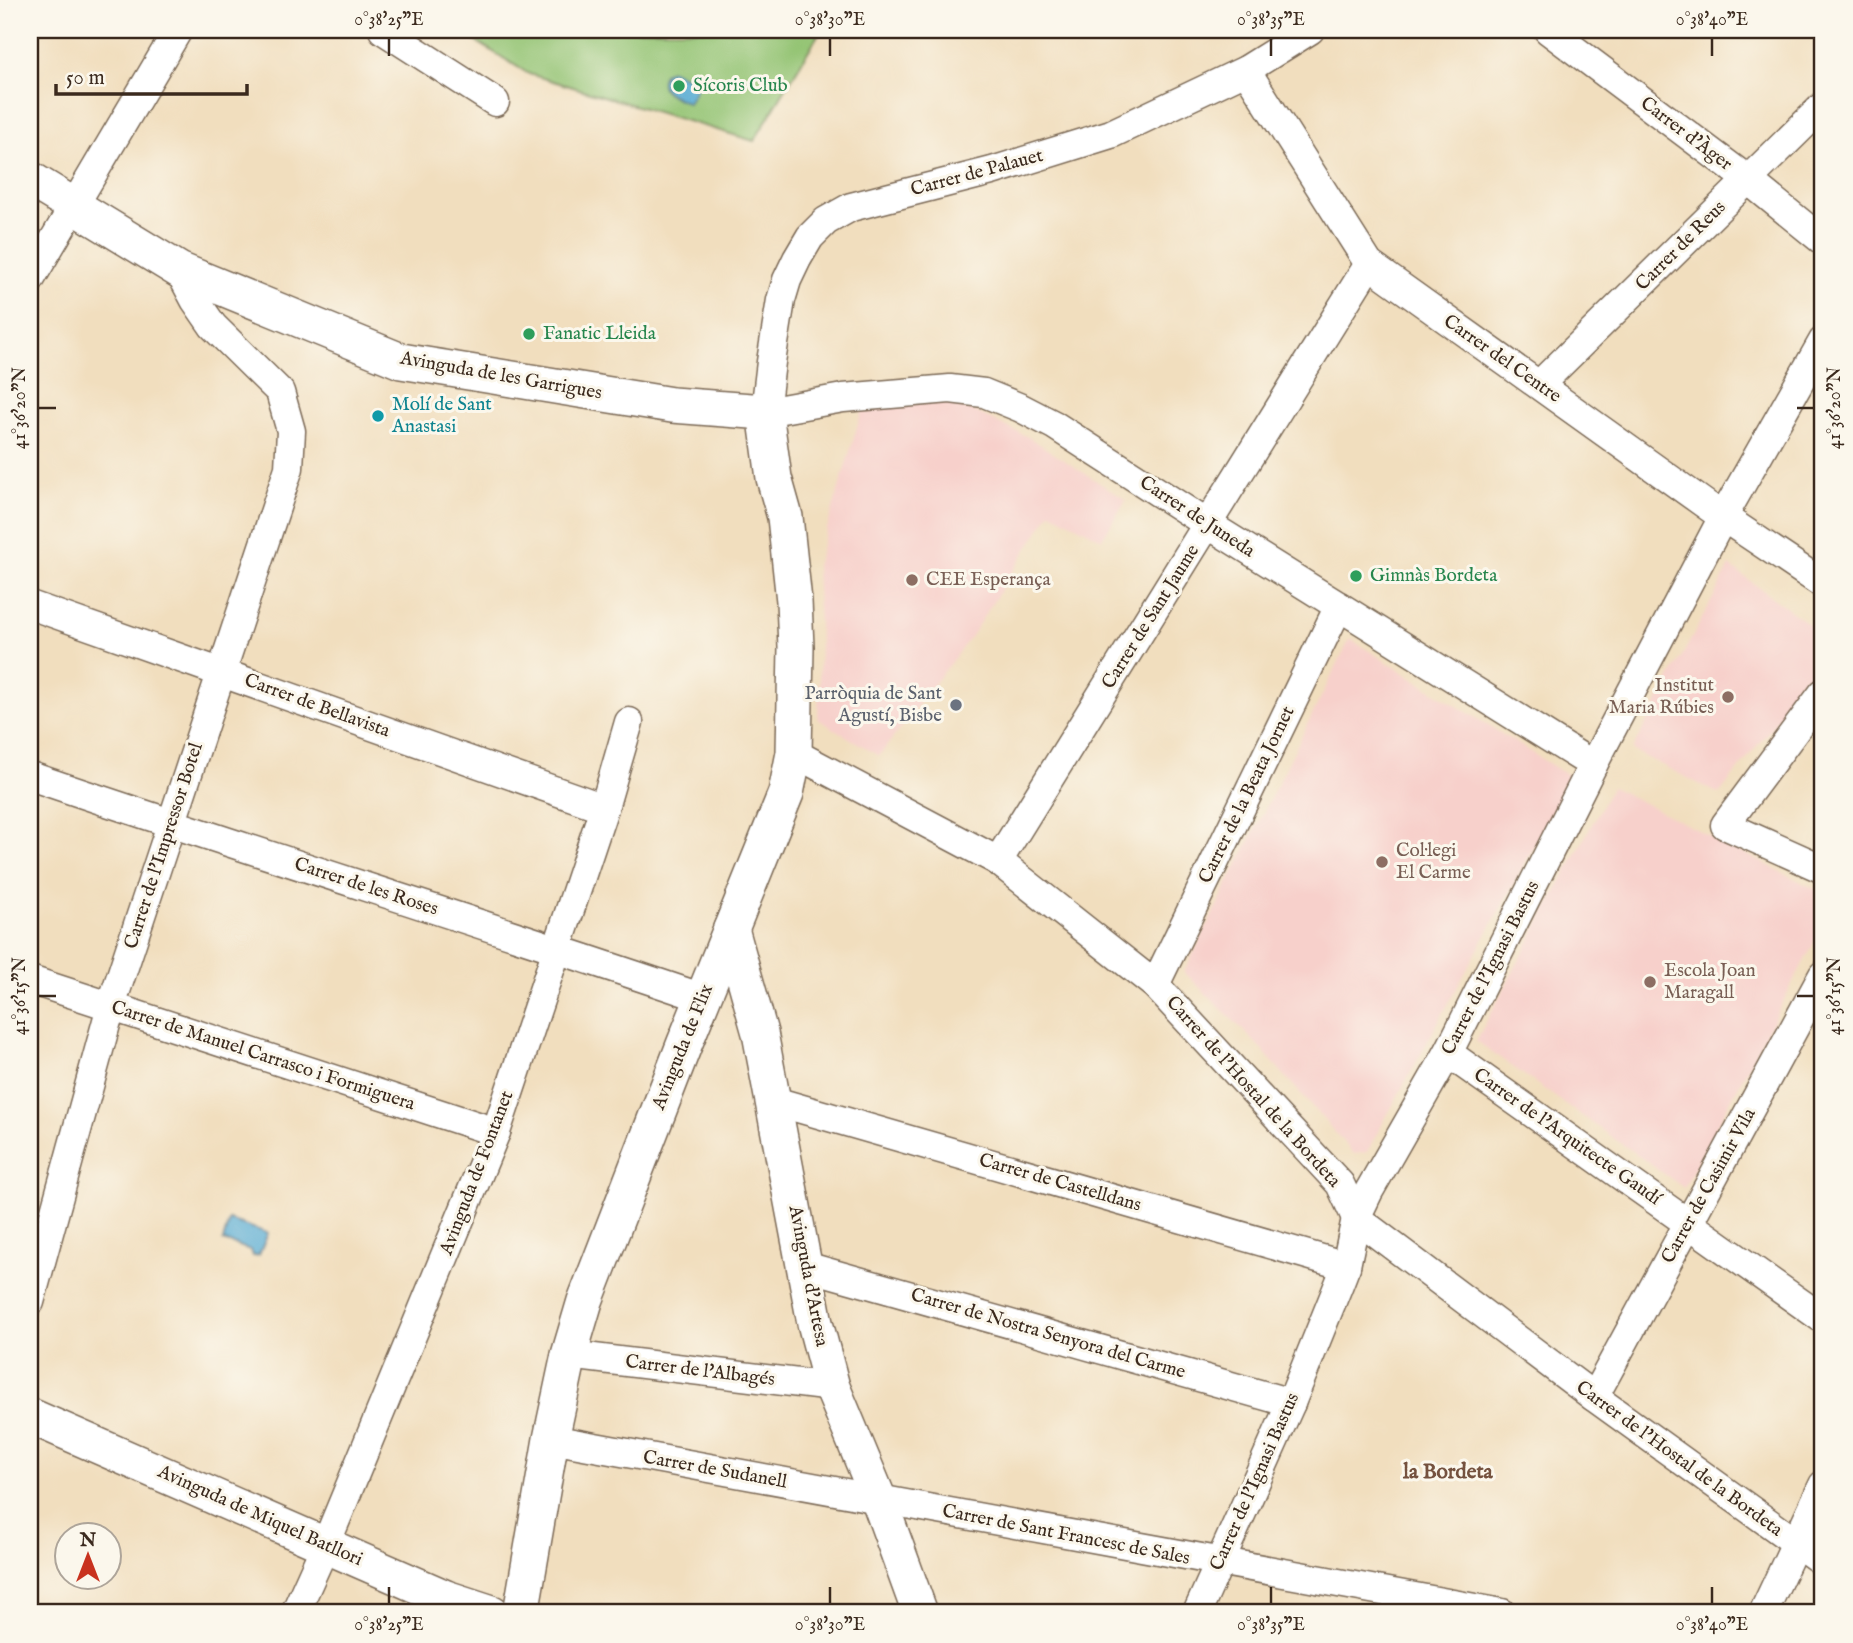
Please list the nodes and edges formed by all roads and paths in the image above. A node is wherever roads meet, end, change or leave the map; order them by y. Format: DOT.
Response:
graph roads {
  1 [pos="178,30"];
  2 [pos="383,30"];
  3 [pos="1310,30"];
  4 [pos="1548,30"];
  5 [pos="1246,70"];
  6 [pos="495,102"];
  7 [pos="1823,106"];
  8 [pos="30,179"];
  9 [pos="1748,180"];
  10 [pos="72,205"];
  11 [pos="1823,241"];
  12 [pos="1369,264"];
  13 [pos="179,270"];
  14 [pos="30,280"];
  15 [pos="1823,341"];
  16 [pos="1539,386"];
  17 [pos="695,406"];
  18 [pos="765,412"];
  19 [pos="774,478"];
  20 [pos="1723,517"];
  21 [pos="1209,525"];
  22 [pos="1823,584"];
  23 [pos="30,606"];
  24 [pos="1339,606"];
  25 [pos="221,671"];
  26 [pos="1823,693"];
  27 [pos="629,722"];
  28 [pos="794,753"];
  29 [pos="1593,765"];
  30 [pos="30,776"];
  31 [pos="604,808"];
  32 [pos="172,825"];
  33 [pos="998,861"];
  34 [pos="1823,869"];
  35 [pos="731,929"];
  36 [pos="556,948"];
  37 [pos="1823,975"];
  38 [pos="30,980"];
  39 [pos="1155,985"];
  40 [pos="703,998"];
  41 [pos="111,1006"];
  42 [pos="1448,1053"];
  43 [pos="774,1101"];
  44 [pos="496,1132"];
  45 [pos="1356,1218"];
  46 [pos="1689,1223"];
  47 [pos="805,1266"];
  48 [pos="1346,1266"];
  49 [pos="30,1302"];
  50 [pos="1823,1319"];
  51 [pos="569,1355"];
  52 [pos="832,1387"];
  53 [pos="1594,1397"];
  54 [pos="1291,1403"];
  55 [pos="30,1416"];
  56 [pos="551,1440"];
  57 [pos="1823,1485"];
  58 [pos="879,1500"];
  59 [pos="326,1544"];
  60 [pos="1797,1545"];
  61 [pos="1823,1562"];
  62 [pos="1219,1563"];
  63 [pos="295,1613"];
  64 [pos="492,1613"];
  65 [pos="521,1613"];
  66 [pos="920,1613"];
  67 [pos="1198,1613"];
  68 [pos="1502,1613"];
  69 [pos="1763,1613"];
  1 -- 10 [label="street"];
  2 -- 6 [label="street"];
  3 -- 5 [label="street, Carrer de Palauet"];
  4 -- 9 [label="street, Carrer d'Àger"];
  5 -- 12 [label="street, Carrer del Centre"];
  5 -- 18 [label="street, Carrer de Palauet"];
  7 -- 9 [label="street, Carrer de Reus"];
  8 -- 10 [label="main road, Avinguda de les Garrigues"];
  9 -- 11 [label="street, Carrer d'Àger"];
  9 -- 16 [label="street, Carrer de Reus"];
  10 -- 13 [label="main road, Avinguda de les Garrigues"];
  10 -- 14 [label="street"];
  12 -- 16 [label="street, Carrer del Centre"];
  12 -- 21 [label="street, Carrer de Sant Jaume"];
  13 -- 17 [label="main road, Avinguda de les Garrigues"];
  13 -- 25 [label="street, Carrer de l'Impressor Botel"];
  15 -- 20 [label="street, Carrer de l'Ignasi Bastus"];
  16 -- 20 [label="street, Carrer del Centre"];
  17 -- 18 [label="main road"];
  17 -- 19 [label="main road, Avinguda de les Garrigues"];
  18 -- 19 [label="main road"];
  18 -- 21 [label="street, Carrer de Juneda"];
  19 -- 28 [label="main road, Avinguda de Flix"];
  20 -- 22 [label="street, Carrer del Centre"];
  20 -- 29 [label="street, Carrer de l'Ignasi Bastus"];
  21 -- 24 [label="street, Carrer de Juneda"];
  21 -- 33 [label="street, Carrer de Sant Jaume"];
  23 -- 25 [label="street, Carrer de Bellavista"];
  24 -- 29 [label="street, Carrer de Juneda"];
  24 -- 39 [label="street, Carrer de la Beata Jornet"];
  25 -- 31 [label="street, Carrer de Bellavista"];
  25 -- 32 [label="street, Carrer de l'Impressor Botel"];
  26 -- 34 [label="street"];
  27 -- 31 [label="street, Avinguda de Fontanet"];
  28 -- 33 [label="street, Carrer de l'Hostal de la Bordeta"];
  28 -- 35 [label="main road, Avinguda de Flix"];
  29 -- 42 [label="street, Carrer de l'Ignasi Bastus"];
  30 -- 32 [label="street, Carrer de les Roses"];
  31 -- 36 [label="street, Avinguda de Fontanet"];
  32 -- 36 [label="street, Carrer de les Roses"];
  32 -- 41 [label="street, Carrer de l'Impressor Botel"];
  33 -- 39 [label="street, Carrer de l'Hostal de la Bordeta"];
  35 -- 40 [label="main road, Avinguda de Flix"];
  35 -- 43 [label="main road, Avinguda d'Artesa"];
  36 -- 40 [label="street, Carrer de les Roses"];
  36 -- 44 [label="street, Avinguda de Fontanet"];
  37 -- 46 [label="street, Carrer de Casimir Vila"];
  38 -- 41 [label="street, Carrer de Manuel Carrasco i Formiguera"];
  39 -- 45 [label="street, Carrer de l'Hostal de la Bordeta"];
  40 -- 51 [label="main road, Avinguda de Flix"];
  41 -- 44 [label="street, Carrer de Manuel Carrasco i Formiguera"];
  41 -- 49 [label="street, Carrer de l'Impressor Botel"];
  42 -- 45 [label="street, Carrer de l'Ignasi Bastus"];
  42 -- 46 [label="street, Carrer de l'Arquitecte Gaudí"];
  43 -- 47 [label="main road, Avinguda d'Artesa"];
  43 -- 48 [label="street, Carrer de Castelldans"];
  44 -- 59 [label="street, Avinguda de Fontanet"];
  45 -- 48 [label="street, Carrer de l'Ignasi Bastus"];
  45 -- 53 [label="street, Carrer de l'Hostal de la Bordeta"];
  46 -- 50 [label="street, Carrer de l'Arquitecte Gaudí"];
  46 -- 53 [label="street, Carrer de Casimir Vila"];
  47 -- 52 [label="main road, Avinguda d'Artesa"];
  47 -- 54 [label="street, Carrer de Nostra Senyora del Carme"];
  48 -- 54 [label="street, Carrer de l'Ignasi Bastus"];
  51 -- 52 [label="street, Carrer de l'Albagés"];
  51 -- 56 [label="main road, Avinguda de Flix"];
  52 -- 58 [label="main road, Avinguda d'Artesa"];
  53 -- 60 [label="street, Carrer de l'Hostal de la Bordeta"];
  54 -- 62 [label="street, Carrer de l'Ignasi Bastus"];
  55 -- 59 [label="main road, Avinguda de Miquel Batllori"];
  56 -- 58 [label="street, Carrer de Sudanell"];
  56 -- 65 [label="main road, Avinguda de Flix"];
  57 -- 60 [label="street"];
  58 -- 62 [label="street, Carrer de Sant Francesc de Sales"];
  58 -- 66 [label="main road, Avinguda d'Artesa"];
  59 -- 63 [label="street, Avinguda de Fontanet"];
  59 -- 64 [label="main road, Avinguda de Miquel Batllori"];
  60 -- 61 [label="street, Carrer de l'Hostal de la Bordeta"];
  60 -- 69 [label="street"];
  62 -- 67 [label="street, Carrer de l'Ignasi Bastus"];
  62 -- 68 [label="street, Carrer de Sant Francesc de Sales"];
}
